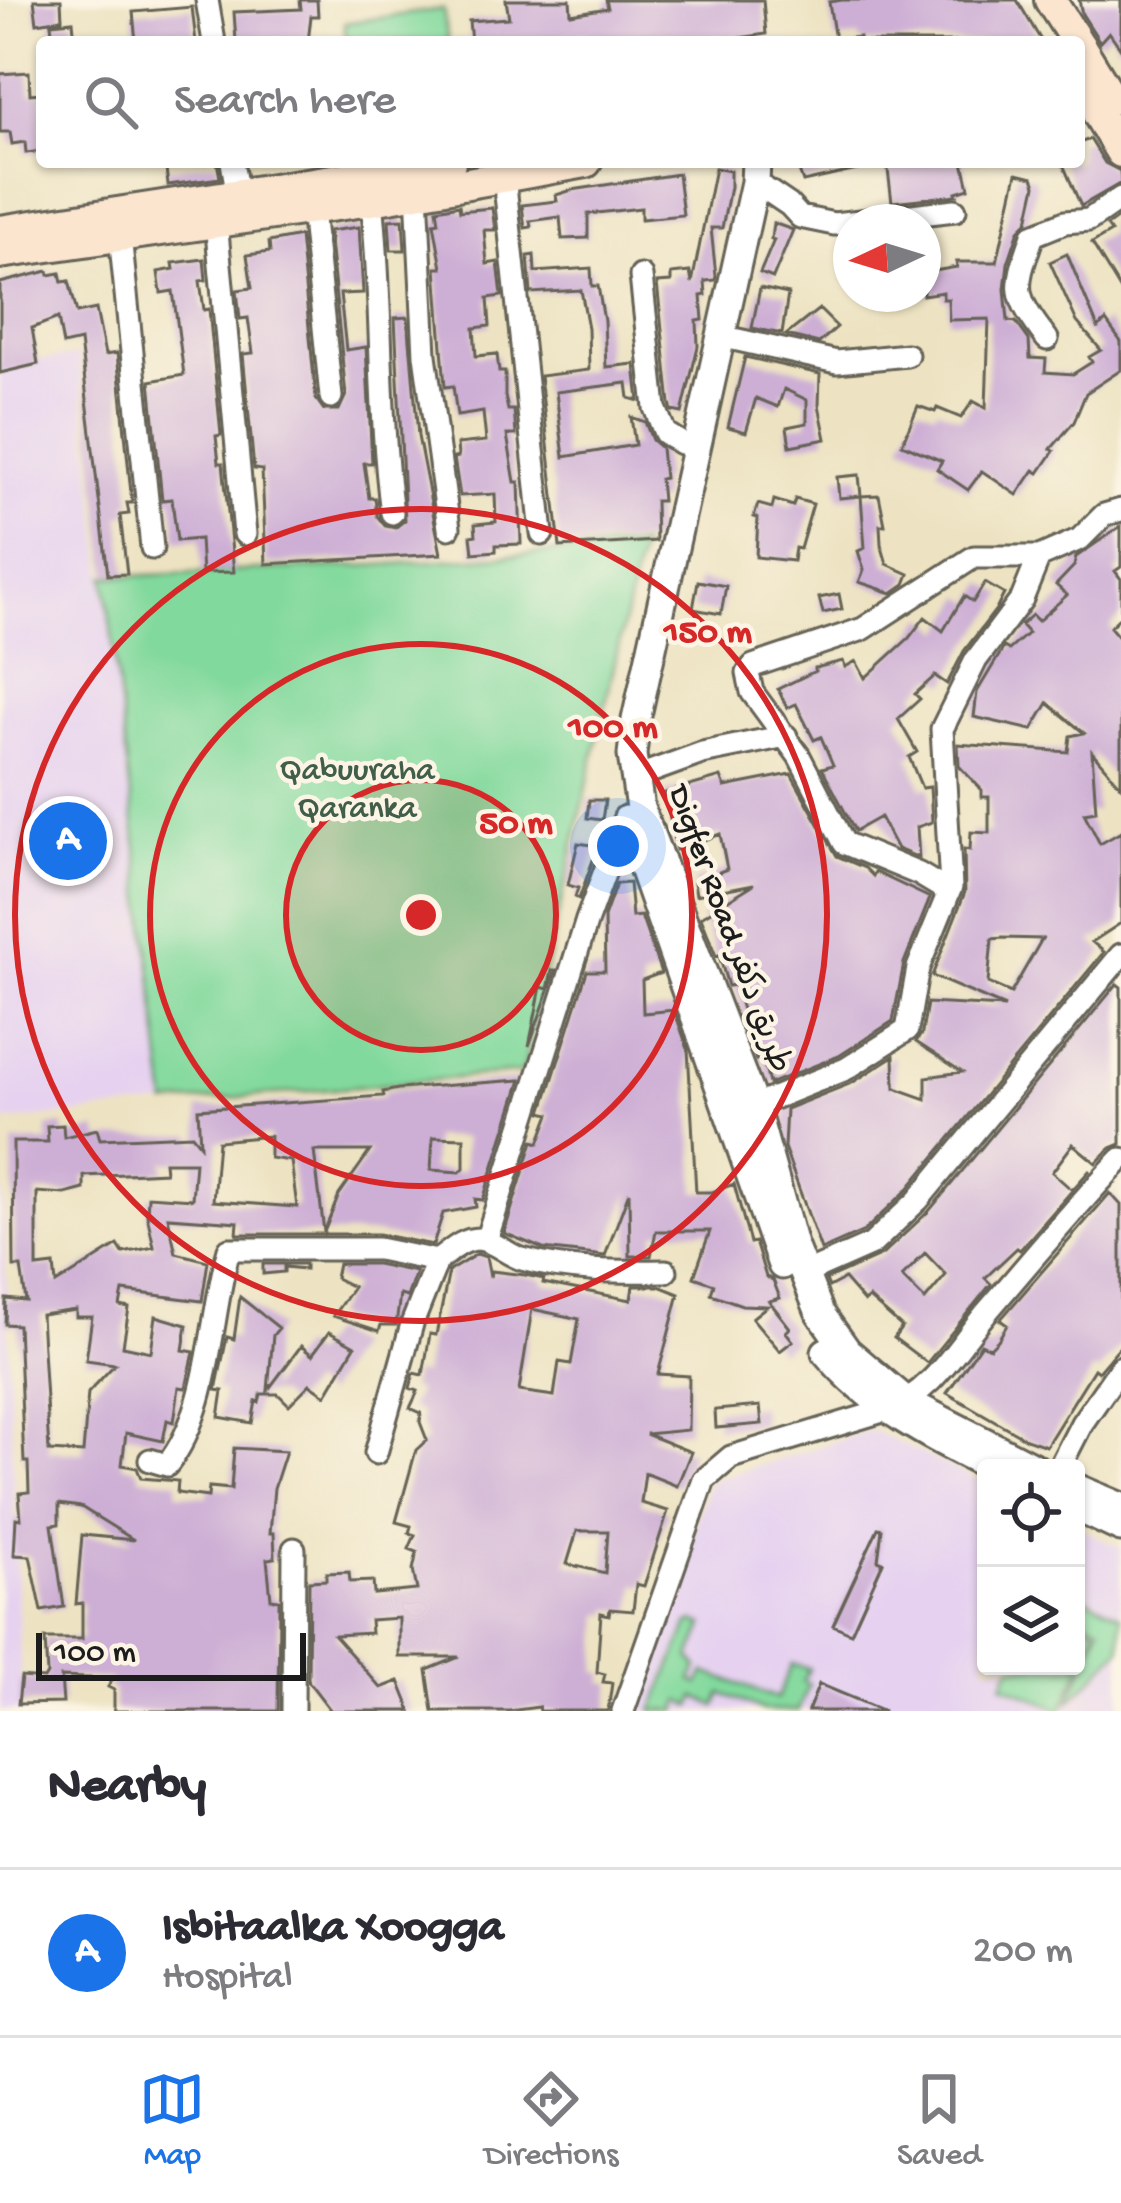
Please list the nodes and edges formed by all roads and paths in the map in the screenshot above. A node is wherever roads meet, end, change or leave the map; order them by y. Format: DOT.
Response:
graph roads {
  1 [pos="207,0"];
  2 [pos="1027,0"];
  3 [pos="1050,0"];
  4 [pos="213,36"];
  5 [pos="1050,36"];
  6 [pos="1071,36"];
  7 [pos="1092,72"];
  8 [pos="1121,114"];
  9 [pos="1121,152"];
  10 [pos="233,168"];
  11 [pos="413,168"];
  12 [pos="551,168"];
  13 [pos="749,168"];
  14 [pos="504,176"];
  15 [pos="417,191"];
  16 [pos="238,196"];
  17 [pos="1121,198"];
  18 [pos="372,200"];
  19 [pos="312,209"];
  20 [pos="955,211"];
  21 [pos="216,221"];
  22 [pos="0,231"];
  23 [pos="120,235"];
  24 [pos="0,253"];
  25 [pos="641,277"];
  26 [pos="720,336"];
  27 [pos="1047,339"];
  28 [pos="907,355"];
  29 [pos="331,398"];
  30 [pos="681,443"];
  31 [pos="1121,510"];
  32 [pos="392,513"];
  33 [pos="449,528"];
  34 [pos="244,534"];
  35 [pos="542,535"];
  36 [pos="152,548"];
  37 [pos="1040,557"];
  38 [pos="786,736"];
  39 [pos="634,778"];
  40 [pos="626,817"];
  41 [pos="949,892"];
  42 [pos="1121,955"];
  43 [pos="754,1106"];
  44 [pos="1121,1159"];
  45 [pos="487,1241"];
  46 [pos="436,1261"];
  47 [pos="665,1270"];
  48 [pos="804,1274"];
  49 [pos="1121,1366"];
  50 [pos="897,1406"];
  51 [pos="376,1454"];
  52 [pos="980,1459"];
  53 [pos="1015,1459"];
  54 [pos="1064,1459"];
  55 [pos="150,1460"];
  56 [pos="1085,1492"];
  57 [pos="1121,1507"];
  58 [pos="1085,1511"];
  59 [pos="1121,1528"];
  60 [pos="295,1549"];
  61 [pos="293,1711"];
  62 [pos="623,1711"];
  1 -- 4 [label="street"];
  2 -- 5 [label="main road"];
  3 -- 6 [label="main road"];
  7 -- 8 [label="main road"];
  7 -- 9 [label="main road"];
  10 -- 16 [label="street"];
  11 -- 16 [label="main road"];
  12 -- 14 [label="main road"];
  13 -- 20 [label="street"];
  13 -- 26 [label="street, Digfer Road طريق دكفر"];
  13 -- 30 [label="street, Digfer Road طريق دكفر"];
  14 -- 15 [label="main road"];
  14 -- 35 [label="street"];
  15 -- 18 [label="main road"];
  15 -- 33 [label="street"];
  16 -- 22 [label="main road"];
  17 -- 27 [label="street"];
  18 -- 19 [label="main road"];
  18 -- 32 [label="street"];
  19 -- 21 [label="main road"];
  19 -- 29 [label="street"];
  21 -- 23 [label="main road"];
  21 -- 34 [label="street"];
  23 -- 24 [label="main road"];
  23 -- 36 [label="street"];
  25 -- 30 [label="street"];
  26 -- 28 [label="street"];
  26 -- 39 [label="street, Digfer Road طريق دكفر"];
  30 -- 40 [label="street, Digfer Road طريق دكفر"];
  31 -- 37 [label="street"];
  37 -- 38 [label="street"];
  37 -- 41 [label="street"];
  38 -- 39 [label="street"];
  38 -- 41 [label="street"];
  39 -- 43 [label="street, Digfer Road طريق دكفر"];
  40 -- 45 [label="street"];
  40 -- 50 [label="street, Digfer Road طريق دكفر"];
  41 -- 43 [label="street"];
  42 -- 48 [label="street"];
  43 -- 48 [label="street, Digfer Road طريق دكفر"];
  44 -- 50 [label="street"];
  45 -- 46 [label="street"];
  45 -- 47 [label="street"];
  46 -- 51 [label="street"];
  46 -- 55 [label="street"];
  48 -- 50 [label="street, Digfer Road طريق دكفر"];
  49 -- 54 [label="street"];
  50 -- 52 [label="street, Digfer Road طريق دكفر"];
  50 -- 53 [label="street, Digfer Road طريق دكفر"];
  50 -- 62 [label="street"];
  56 -- 57 [label="street"];
  58 -- 59 [label="street"];
  60 -- 61 [label="street"];
}
